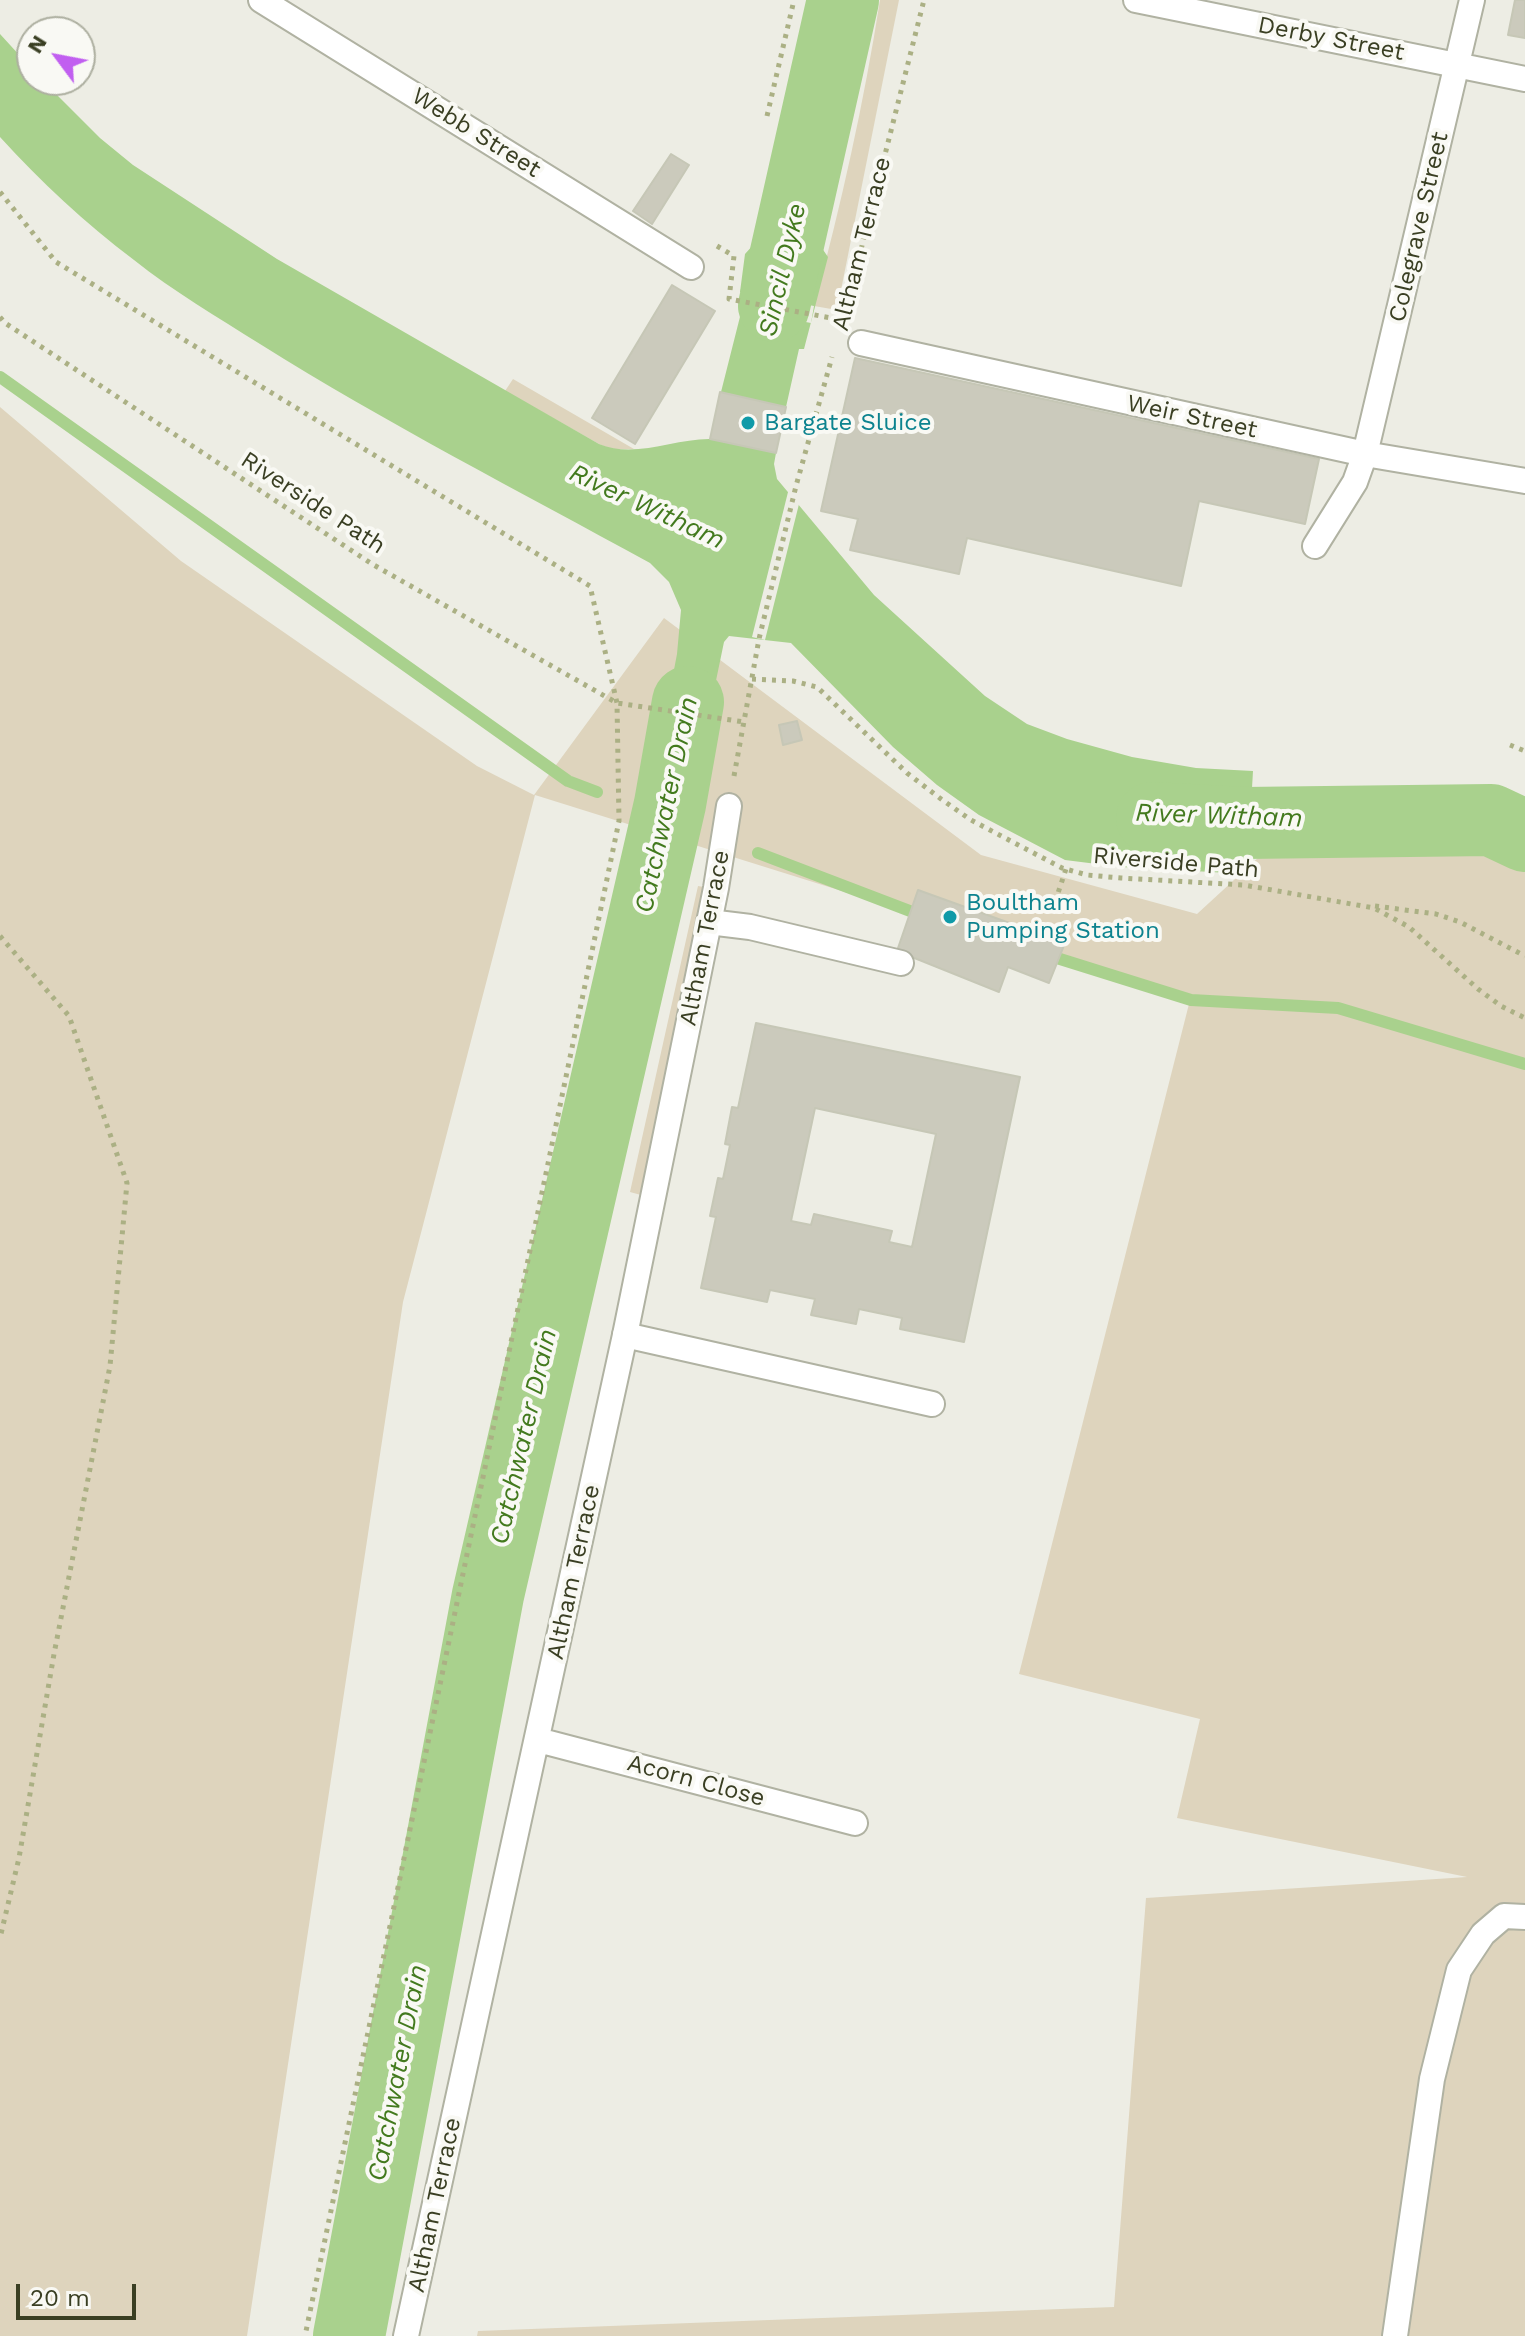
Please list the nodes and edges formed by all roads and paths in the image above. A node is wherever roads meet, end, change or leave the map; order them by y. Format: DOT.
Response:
graph roads {
  1 [pos="794,0"];
  2 [pos="924,0"];
  3 [pos="1136,0"];
  4 [pos="1472,0"];
  5 [pos="271,3"];
  6 [pos="1458,64"];
  7 [pos="1525,79"];
  8 [pos="767,116"];
  9 [pos="0,192"];
  10 [pos="734,256"];
  11 [pos="691,267"];
  12 [pos="0,317"];
  13 [pos="843,320"];
  14 [pos="841,329"];
  15 [pos="861,343"];
  16 [pos="834,352"];
  17 [pos="1365,454"];
  18 [pos="1525,481"];
  19 [pos="1315,546"];
  20 [pos="752,679"];
  21 [pos="617,703"];
  22 [pos="744,722"];
  23 [pos="1510,745"];
  24 [pos="1525,751"];
  25 [pos="729,806"];
  26 [pos="1066,869"];
  27 [pos="1354,905"];
  28 [pos="1052,911"];
  29 [pos="709,922"];
  30 [pos="0,936"];
  31 [pos="1525,956"];
  32 [pos="901,963"];
  33 [pos="1525,1018"];
  34 [pos="625,1335"];
  35 [pos="932,1404"];
  36 [pos="538,1740"];
  37 [pos="855,1823"];
  38 [pos="1525,1917"];
  39 [pos="0,1938"];
  40 [pos="305,2336"];
  41 [pos="406,2336"];
  42 [pos="1395,2336"];
  1 -- 8 [label="path"];
  2 -- 13 [label="path, Altham Terrace"];
  3 -- 6 [label="street, Derby Street"];
  4 -- 6 [label="street, Colegrave Street"];
  5 -- 11 [label="street, Webb Street"];
  6 -- 7 [label="street, Derby Street"];
  6 -- 17 [label="street, Colegrave Street"];
  9 -- 21 [label="path"];
  10 -- 13 [label="path"];
  12 -- 21 [label="path, Riverside Path"];
  13 -- 14 [label="path, Altham Terrace"];
  15 -- 17 [label="street, Weir Street"];
  16 -- 20 [label="path, Altham Terrace"];
  17 -- 18 [label="street, Weir Street"];
  17 -- 19 [label="street, Colegrave Street"];
  20 -- 22 [label="path, Altham Terrace"];
  20 -- 26 [label="path, Riverside Path"];
  21 -- 22 [label="path"];
  21 -- 40 [label="path"];
  22 -- 25 [label="path, Altham Terrace"];
  23 -- 24 [label="path"];
  25 -- 29 [label="street, Altham Terrace"];
  26 -- 27 [label="path, Riverside Path"];
  26 -- 28 [label="path"];
  27 -- 31 [label="path"];
  27 -- 33 [label="path, Riverside Path"];
  29 -- 32 [label="street"];
  29 -- 34 [label="street, Altham Terrace"];
  30 -- 39 [label="path"];
  34 -- 35 [label="street"];
  34 -- 36 [label="street, Altham Terrace"];
  36 -- 37 [label="street, Acorn Close"];
  36 -- 41 [label="street, Altham Terrace"];
  38 -- 42 [label="street"];
}
